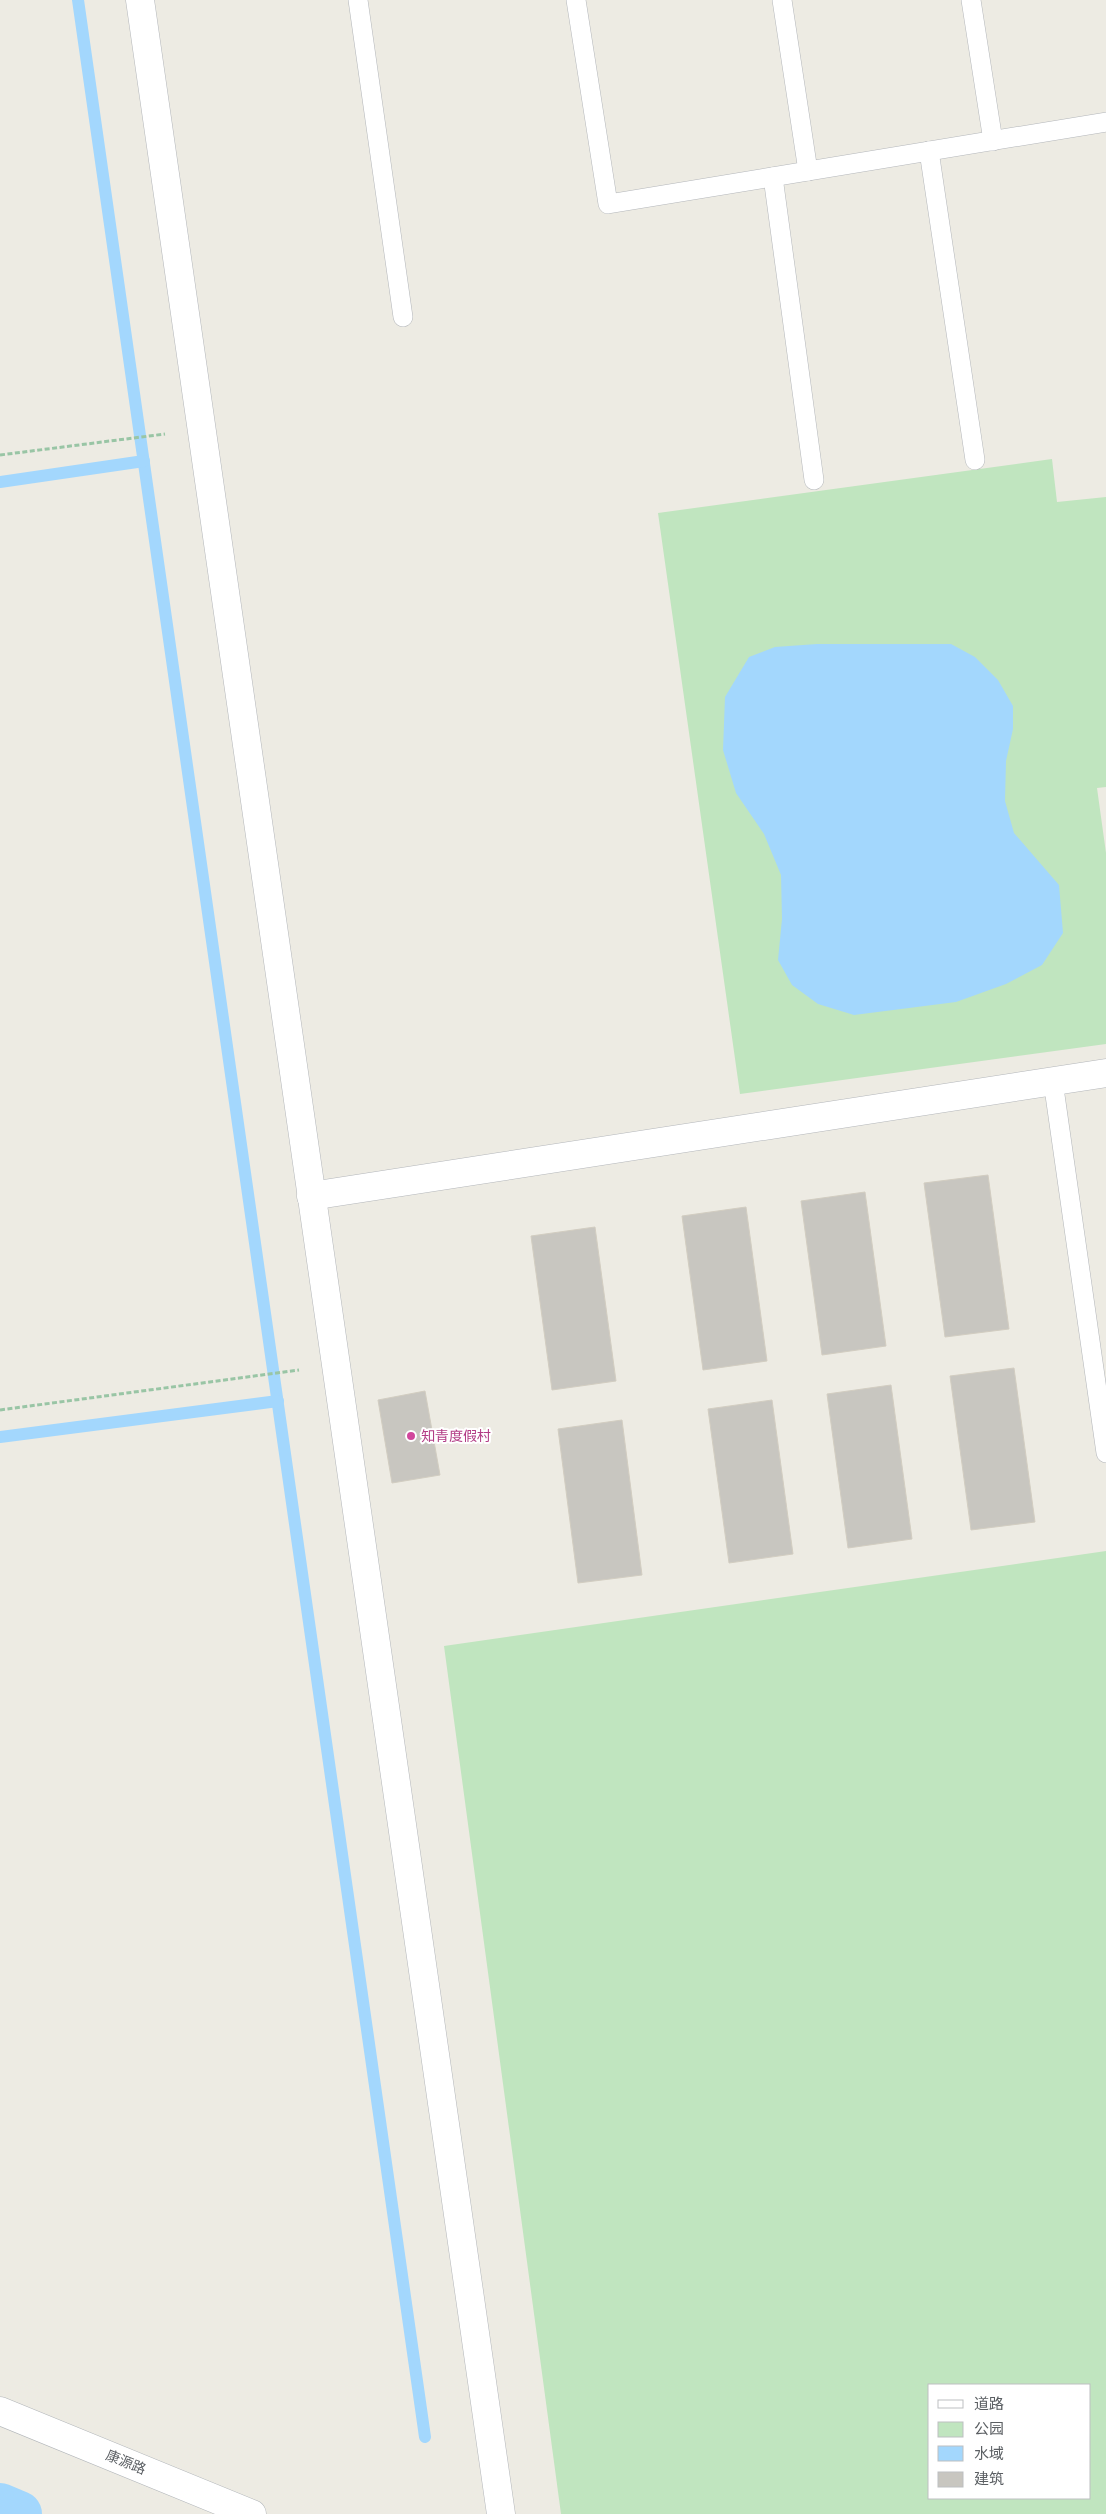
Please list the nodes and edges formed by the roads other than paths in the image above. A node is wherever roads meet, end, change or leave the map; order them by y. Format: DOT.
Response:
graph roads {
  1 [pos="140,0"];
  2 [pos="358,0"];
  3 [pos="576,0"];
  4 [pos="782,0"];
  5 [pos="971,0"];
  6 [pos="1106,122"];
  7 [pos="993,141"];
  8 [pos="929,151"];
  9 [pos="808,171"];
  10 [pos="774,177"];
  11 [pos="403,317"];
  12 [pos="975,460"];
  13 [pos="814,480"];
  14 [pos="1106,1073"];
  15 [pos="1053,1081"];
  16 [pos="311,1196"];
  17 [pos="1106,1453"];
  18 [pos="0,2411"];
  19 [pos="252,2514"];
  20 [pos="501,2514"];
  1 -- 16 [label="street"];
  2 -- 11 [label="lane"];
  3 -- 10 [label="lane"];
  4 -- 9 [label="lane"];
  5 -- 7 [label="lane"];
  6 -- 7 [label="lane"];
  7 -- 8 [label="lane"];
  8 -- 9 [label="lane"];
  8 -- 12 [label="lane"];
  9 -- 10 [label="lane"];
  10 -- 13 [label="lane"];
  14 -- 15 [label="street"];
  15 -- 16 [label="street"];
  15 -- 17 [label="lane"];
  16 -- 20 [label="street"];
  18 -- 19 [label="street, 康源路"];
}
